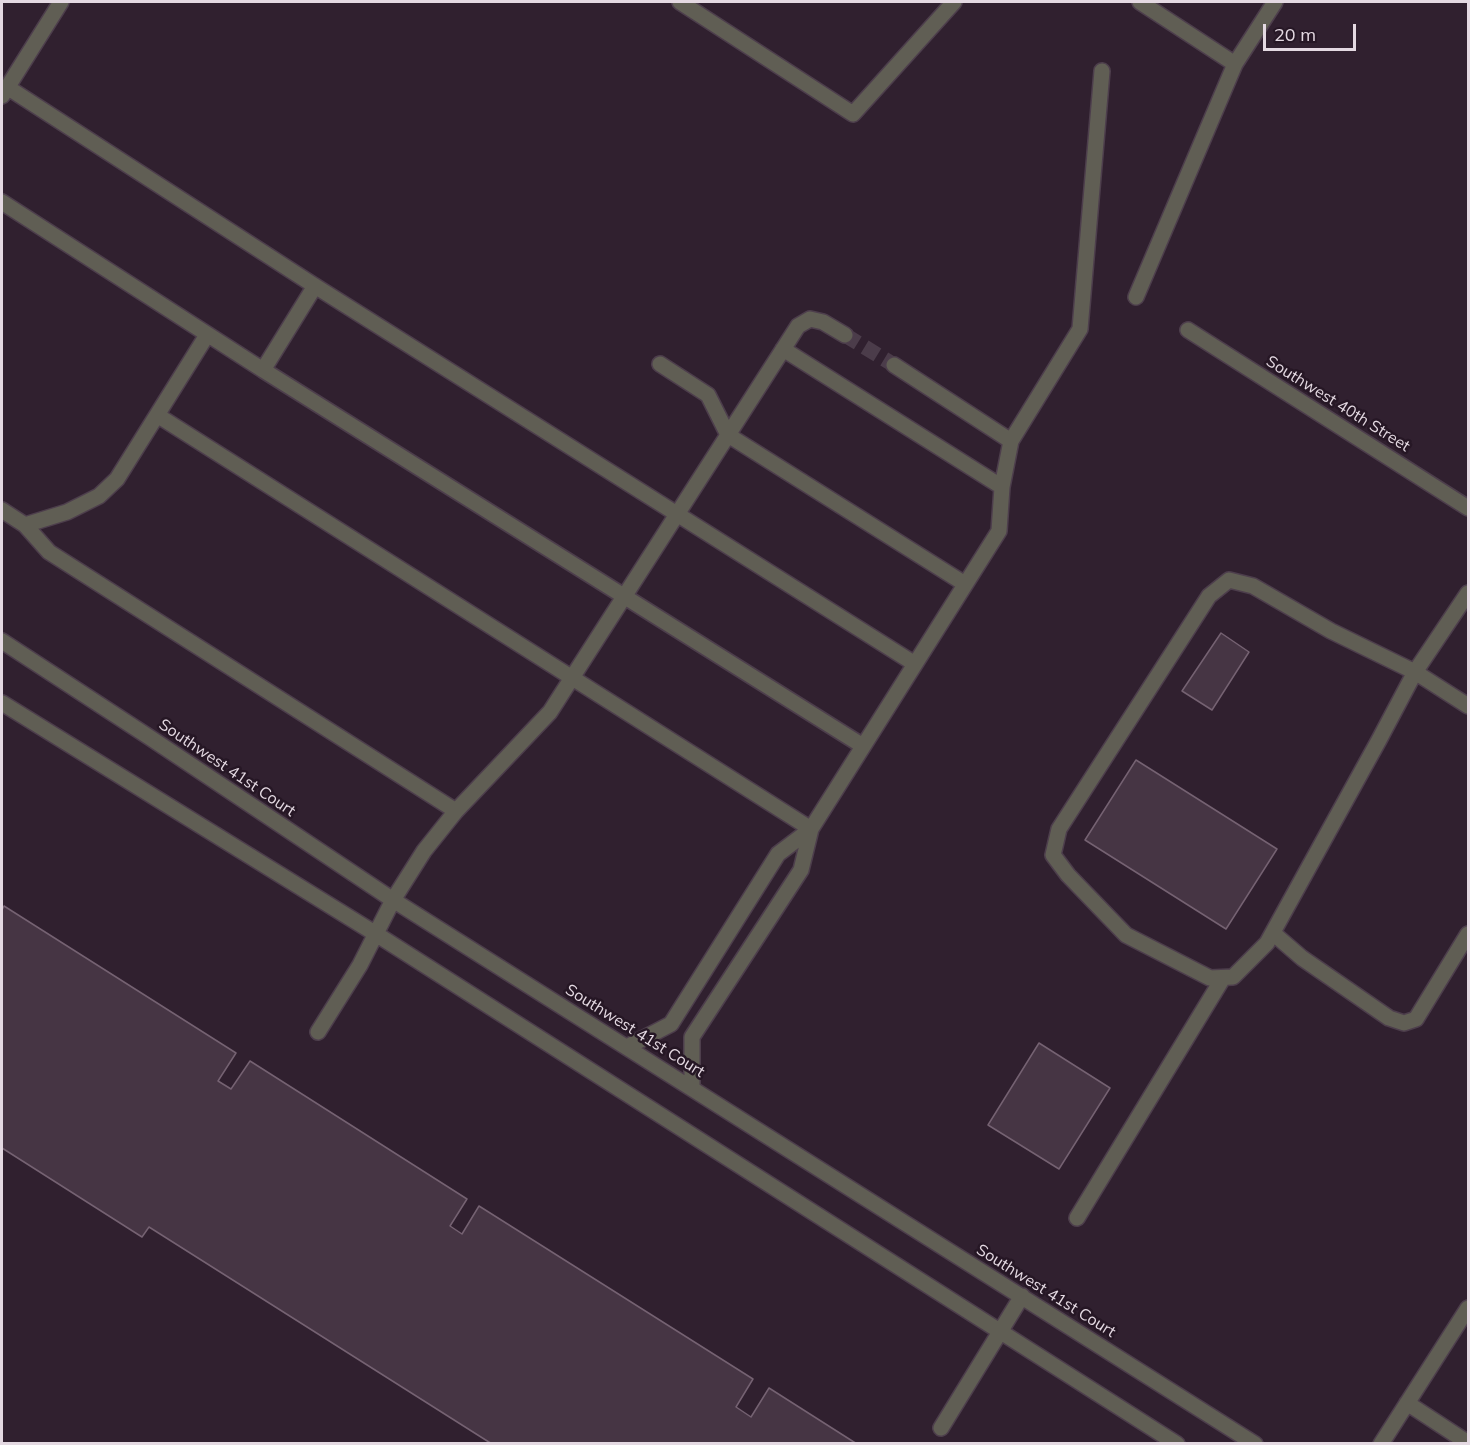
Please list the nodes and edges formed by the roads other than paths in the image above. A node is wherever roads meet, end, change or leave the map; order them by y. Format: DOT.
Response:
graph roads {
  1 [pos="61,2"];
  2 [pos="680,2"];
  3 [pos="954,2"];
  4 [pos="1140,2"];
  5 [pos="1275,2"];
  6 [pos="1235,64"];
  7 [pos="1102,71"];
  8 [pos="4,92"];
  9 [pos="2,202"];
  10 [pos="315,286"];
  11 [pos="1136,297"];
  12 [pos="1188,330"];
  13 [pos="207,334"];
  14 [pos="845,335"];
  15 [pos="783,350"];
  16 [pos="660,364"];
  17 [pos="894,366"];
  18 [pos="263,370"];
  19 [pos="157,415"];
  20 [pos="728,435"];
  21 [pos="1011,441"];
  22 [pos="1002,487"];
  23 [pos="1468,508"];
  24 [pos="2,510"];
  25 [pos="677,515"];
  26 [pos="25,525"];
  27 [pos="965,584"];
  28 [pos="1468,593"];
  29 [pos="624,597"];
  30 [pos="2,641"];
  31 [pos="915,664"];
  32 [pos="1415,672"];
  33 [pos="572,678"];
  34 [pos="2,703"];
  35 [pos="1468,706"];
  36 [pos="863,746"];
  37 [pos="456,811"];
  38 [pos="811,829"];
  39 [pos="393,900"];
  40 [pos="1273,933"];
  41 [pos="376,934"];
  42 [pos="1468,934"];
  43 [pos="1223,978"];
  44 [pos="318,1032"];
  45 [pos="627,1047"];
  46 [pos="692,1088"];
  47 [pos="1077,1218"];
  48 [pos="1022,1296"];
  49 [pos="1468,1308"];
  50 [pos="1000,1332"];
  51 [pos="1407,1403"];
  52 [pos="941,1428"];
  53 [pos="1177,1443"];
  54 [pos="1255,1443"];
  55 [pos="1381,1443"];
  56 [pos="1468,1443"];
  1 -- 8 [label="street"];
  2 -- 3 [label="street"];
  4 -- 6 [label="street"];
  5 -- 6 [label="street"];
  6 -- 11 [label="street"];
  7 -- 21 [label="street"];
  8 -- 10 [label="street"];
  9 -- 13 [label="street"];
  10 -- 18 [label="street"];
  10 -- 25 [label="street"];
  12 -- 23 [label="street, Southwest 40th Street"];
  13 -- 18 [label="street"];
  13 -- 19 [label="street"];
  14 -- 15 [label="street"];
  15 -- 20 [label="street"];
  15 -- 22 [label="street"];
  16 -- 20 [label="street"];
  17 -- 21 [label="street"];
  18 -- 29 [label="street"];
  19 -- 26 [label="street"];
  19 -- 33 [label="street"];
  20 -- 25 [label="street"];
  20 -- 27 [label="street"];
  21 -- 22 [label="street"];
  22 -- 27 [label="street"];
  24 -- 26 [label="street"];
  25 -- 29 [label="street"];
  25 -- 31 [label="street"];
  26 -- 37 [label="street"];
  27 -- 31 [label="street"];
  28 -- 32 [label="street"];
  29 -- 33 [label="street"];
  29 -- 36 [label="street"];
  30 -- 39 [label="street, Southwest 41st Court"];
  31 -- 36 [label="street"];
  32 -- 35 [label="street"];
  32 -- 40 [label="street"];
  32 -- 43 [label="street"];
  33 -- 37 [label="street"];
  33 -- 38 [label="street"];
  34 -- 41 [label="street"];
  36 -- 38 [label="street"];
  37 -- 39 [label="street"];
  38 -- 45 [label="street"];
  38 -- 46 [label="street"];
  39 -- 41 [label="street"];
  39 -- 45 [label="street, Southwest 41st Court"];
  40 -- 42 [label="street"];
  40 -- 43 [label="street"];
  41 -- 44 [label="street"];
  41 -- 50 [label="street"];
  43 -- 47 [label="street"];
  45 -- 46 [label="street, Southwest 41st Court"];
  46 -- 48 [label="street, Southwest 41st Court"];
  48 -- 50 [label="street"];
  48 -- 54 [label="street, Southwest 41st Court"];
  49 -- 51 [label="street"];
  50 -- 52 [label="street"];
  50 -- 53 [label="street"];
  51 -- 55 [label="street"];
  51 -- 56 [label="street"];
}
